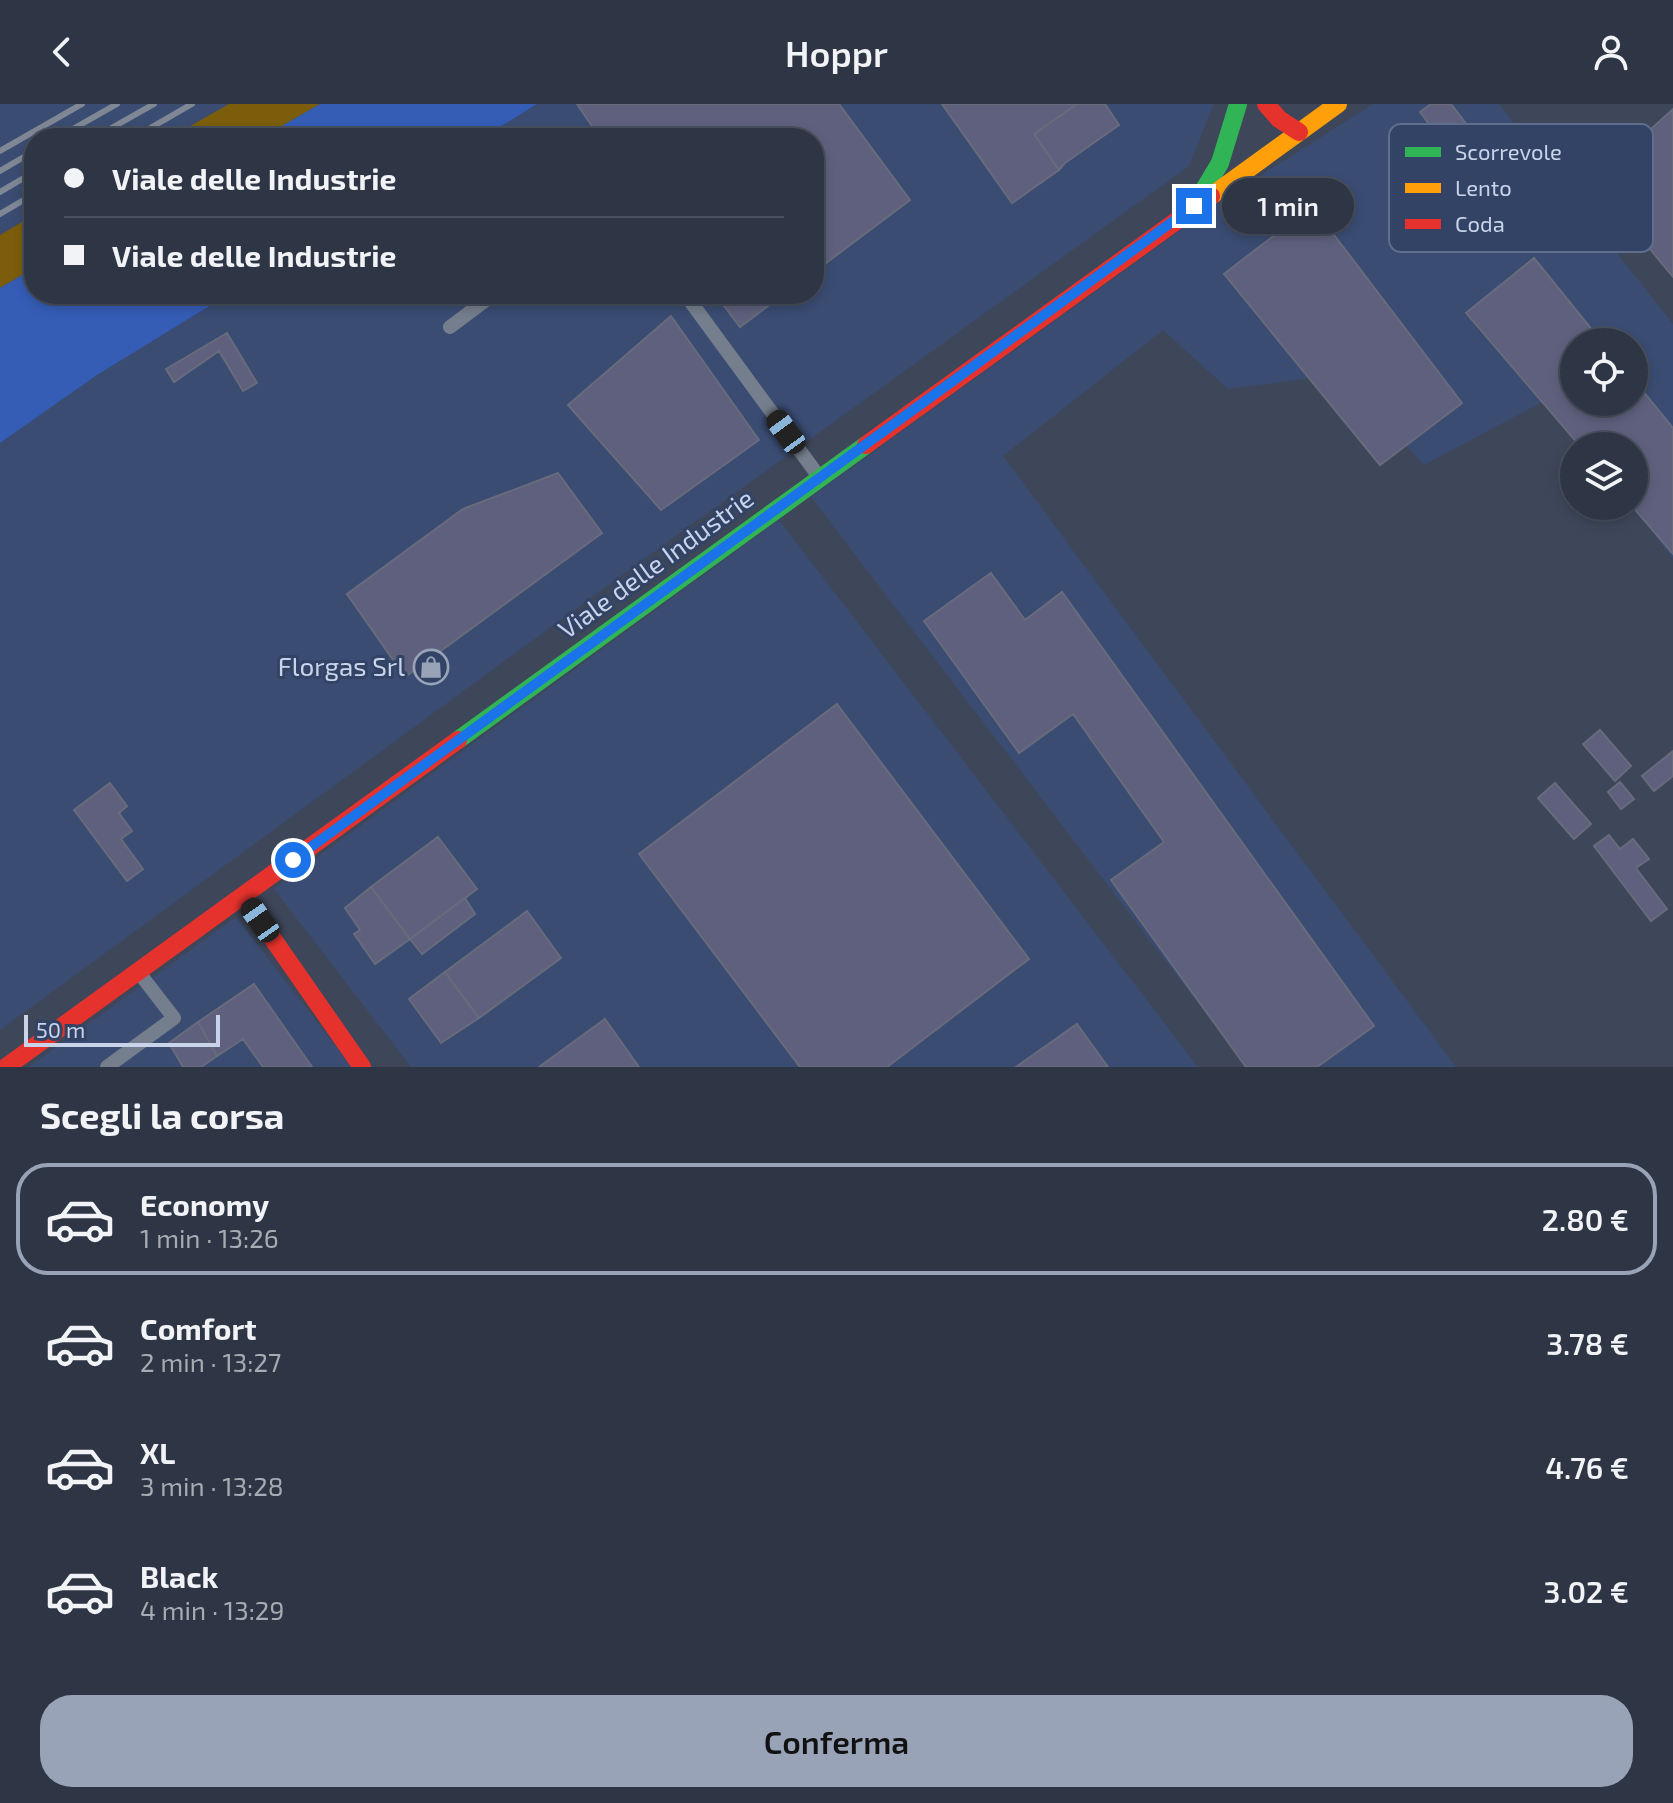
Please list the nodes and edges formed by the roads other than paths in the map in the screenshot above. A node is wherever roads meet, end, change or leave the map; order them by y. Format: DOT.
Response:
graph roads {
  1 [pos="1238,104"];
  2 [pos="1266,104"];
  3 [pos="1338,104"];
  4 [pos="1300,105"];
  5 [pos="1299,132"];
  6 [pos="1194,206"];
  7 [pos="481,304"];
  8 [pos="692,304"];
  9 [pos="450,327"];
  10 [pos="819,478"];
  11 [pos="243,896"];
  12 [pos="138,972"];
  13 [pos="6,1067"];
  14 [pos="107,1067"];
  15 [pos="362,1067"];
  1 -- 6 [label="main road"];
  2 -- 5 [label="main road"];
  3 -- 5 [label="main road, Viale delle Industrie"];
  4 -- 5 [label="main road"];
  5 -- 6 [label="main road, Viale delle Industrie"];
  6 -- 10 [label="main road, Viale delle Industrie"];
  7 -- 9 [label="lane"];
  8 -- 10 [label="lane"];
  10 -- 11 [label="main road, Viale delle Industrie"];
  11 -- 12 [label="main road, Viale delle Industrie"];
  11 -- 15 [label="main road"];
  12 -- 13 [label="main road, Viale delle Industrie"];
  12 -- 14 [label="lane"];
}
